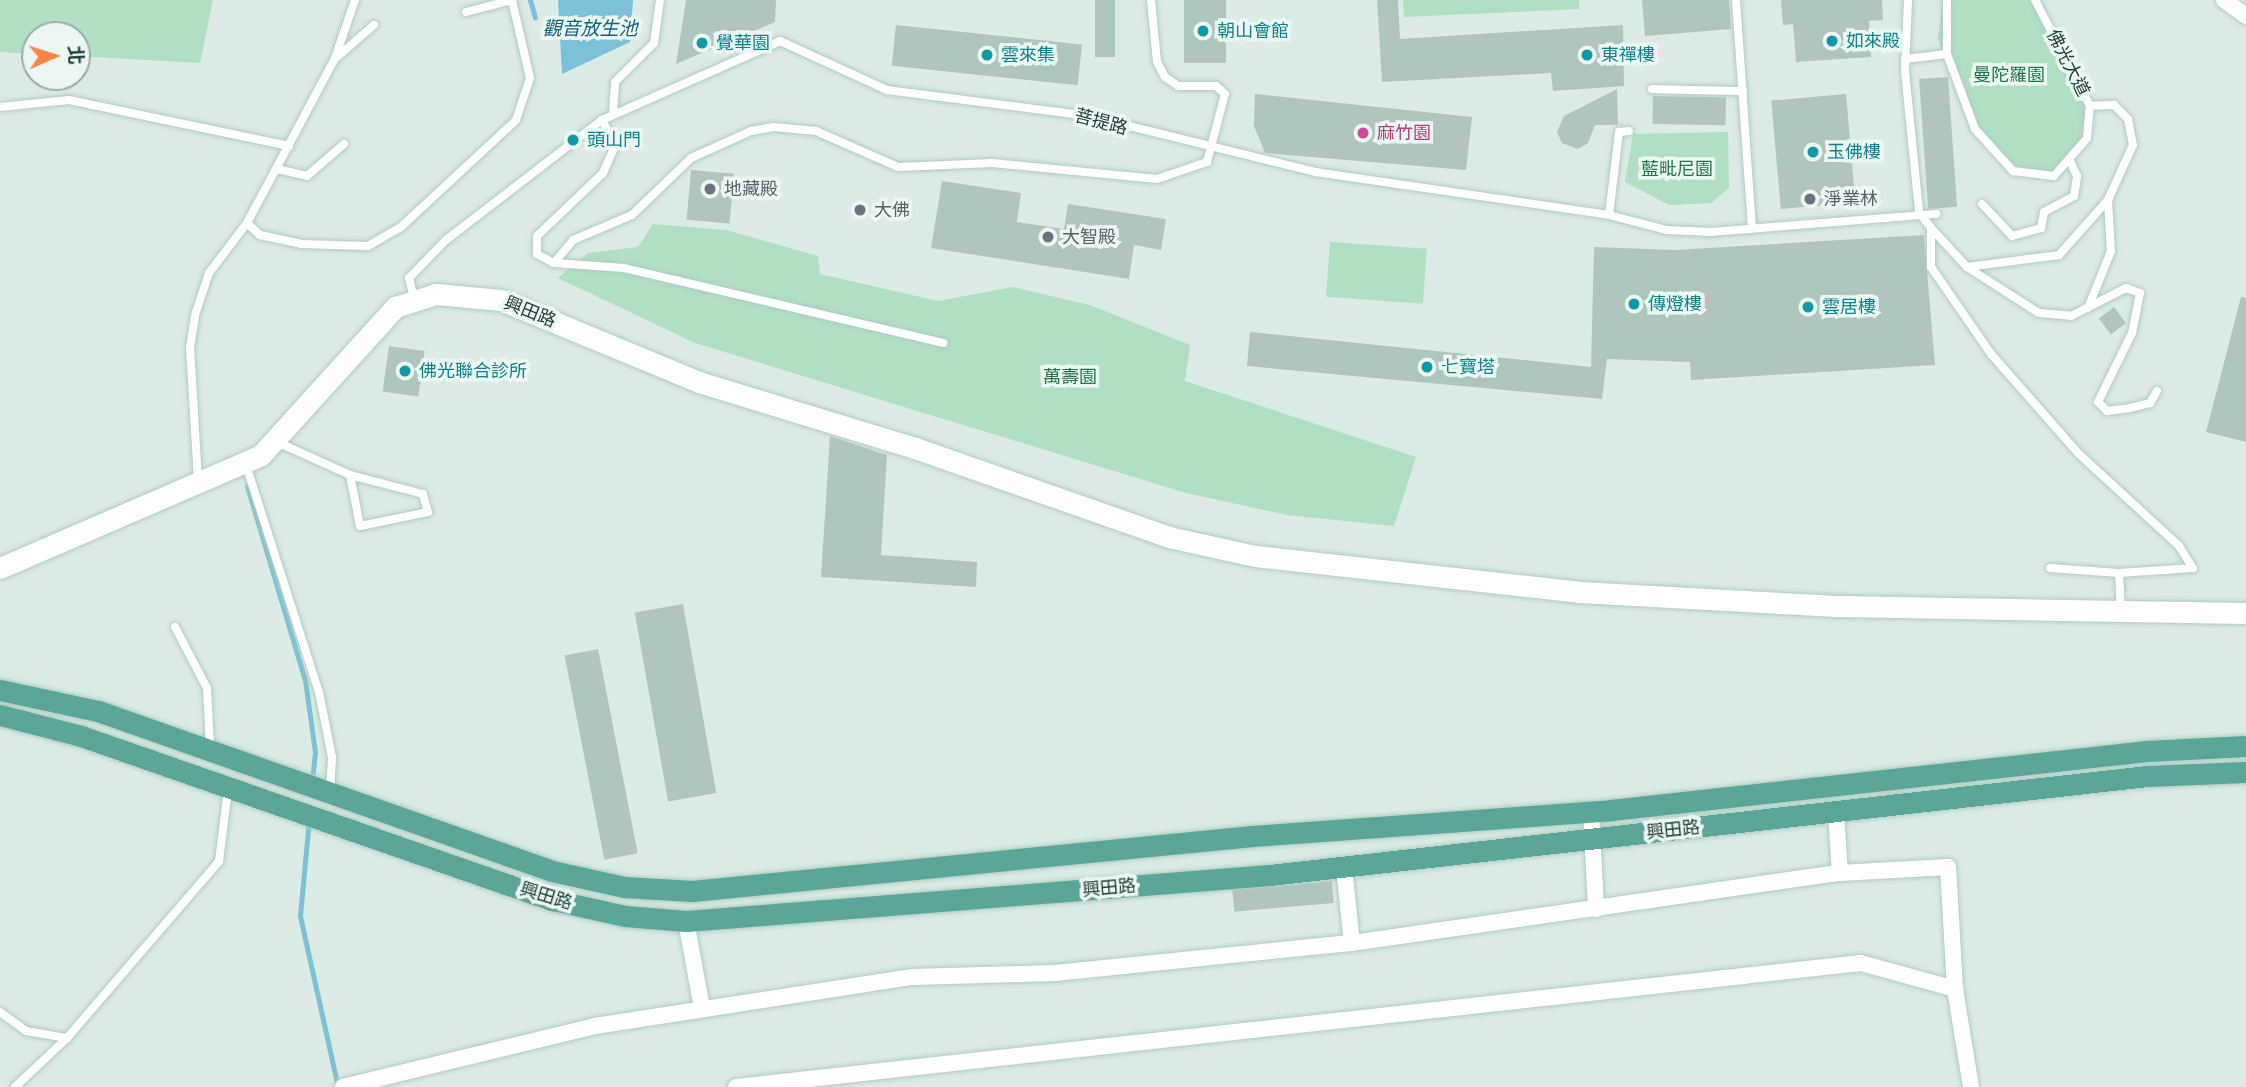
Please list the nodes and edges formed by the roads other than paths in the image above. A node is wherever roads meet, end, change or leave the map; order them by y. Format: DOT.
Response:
graph roads {
  1 [pos="355,0"];
  2 [pos="512,0"];
  3 [pos="660,0"];
  4 [pos="1152,0"];
  5 [pos="1736,0"];
  6 [pos="1908,0"];
  7 [pos="1947,0"];
  8 [pos="2035,0"];
  9 [pos="2224,0"];
  10 [pos="466,12"];
  11 [pos="2246,16"];
  12 [pos="374,25"];
  13 [pos="1947,54"];
  14 [pos="335,58"];
  15 [pos="1905,59"];
  16 [pos="1652,89"];
  17 [pos="1743,92"];
  18 [pos="2090,106"];
  19 [pos="0,107"];
  20 [pos="613,113"];
  21 [pos="602,120"];
  22 [pos="1629,131"];
  23 [pos="344,144"];
  24 [pos="1210,144"];
  25 [pos="289,146"];
  26 [pos="2069,159"];
  27 [pos="277,169"];
  28 [pos="2108,200"];
  29 [pos="1982,204"];
  30 [pos="1919,212"];
  31 [pos="1936,214"];
  32 [pos="1609,215"];
  33 [pos="247,223"];
  34 [pos="1752,228"];
  35 [pos="1931,228"];
  36 [pos="554,263"];
  37 [pos="1967,267"];
  38 [pos="415,301"];
  39 [pos="2088,309"];
  40 [pos="943,342"];
  41 [pos="2157,391"];
  42 [pos="274,441"];
  43 [pos="245,463"];
  44 [pos="350,475"];
  45 [pos="198,484"];
  46 [pos="0,568"];
  47 [pos="2050,568"];
  48 [pos="2119,573"];
  49 [pos="2121,608"];
  50 [pos="2246,612"];
  51 [pos="174,627"];
  52 [pos="0,690"];
  53 [pos="0,715"];
  54 [pos="2246,746"];
  55 [pos="209,751"];
  56 [pos="2246,772"];
  57 [pos="229,787"];
  58 [pos="330,795"];
  59 [pos="1591,812"];
  60 [pos="1836,814"];
  61 [pos="1377,827"];
  62 [pos="1593,839"];
  63 [pos="1102,851"];
  64 [pos="1383,862"];
  65 [pos="1344,867"];
  66 [pos="1840,873"];
  67 [pos="1107,888"];
  68 [pos="1596,909"];
  69 [pos="686,921"];
  70 [pos="1352,943"];
  71 [pos="1955,989"];
  72 [pos="702,1008"];
  73 [pos="0,1012"];
  74 [pos="67,1038"];
  75 [pos="15,1087"];
  76 [pos="343,1087"];
  77 [pos="736,1087"];
  78 [pos="1970,1087"];
  1 -- 14 [label="lane"];
  2 -- 10 [label="lane"];
  2 -- 33 [label="lane"];
  3 -- 20 [label="lane"];
  4 -- 24 [label="lane"];
  5 -- 17 [label="lane"];
  6 -- 15 [label="lane"];
  7 -- 13 [label="lane, 佛光大道"];
  8 -- 18 [label="lane, 佛光大道"];
  9 -- 11 [label="street"];
  12 -- 14 [label="lane"];
  13 -- 15 [label="lane"];
  13 -- 26 [label="lane, 佛光大道"];
  14 -- 25 [label="lane"];
  15 -- 30 [label="lane"];
  16 -- 17 [label="lane"];
  17 -- 34 [label="lane"];
  18 -- 26 [label="lane, 佛光大道"];
  18 -- 28 [label="lane"];
  19 -- 25 [label="lane"];
  20 -- 21 [label="lane, 菩提路"];
  20 -- 24 [label="lane, 菩提路"];
  21 -- 36 [label="lane"];
  21 -- 38 [label="lane, 菩提路"];
  22 -- 32 [label="lane"];
  23 -- 27 [label="lane"];
  24 -- 32 [label="lane, 菩提路"];
  24 -- 36 [label="lane"];
  25 -- 27 [label="lane"];
  26 -- 29 [label="lane"];
  27 -- 33 [label="lane"];
  28 -- 37 [label="lane"];
  28 -- 39 [label="lane"];
  30 -- 31 [label="lane, 菩提路"];
  30 -- 34 [label="lane, 菩提路"];
  30 -- 35 [label="lane"];
  32 -- 34 [label="lane, 菩提路"];
  33 -- 45 [label="lane"];
  35 -- 37 [label="lane"];
  35 -- 48 [label="lane"];
  36 -- 40 [label="lane"];
  37 -- 39 [label="lane"];
  38 -- 42 [label="street, 興田路"];
  38 -- 49 [label="street, 興田路"];
  39 -- 41 [label="lane"];
  42 -- 43 [label="street, 興田路"];
  42 -- 44 [label="lane"];
  43 -- 45 [label="street, 興田路"];
  43 -- 58 [label="lane"];
  44 -- 44 [label="lane"];
  45 -- 46 [label="street, 興田路"];
  47 -- 48 [label="lane"];
  48 -- 49 [label="lane"];
  49 -- 50 [label="street, 興田路"];
  51 -- 55 [label="lane"];
  52 -- 55 [label="main road, 興田路"];
  53 -- 57 [label="main road, 興田路"];
  54 -- 59 [label="main road, 興田路"];
  55 -- 58 [label="main road, 興田路"];
  56 -- 60 [label="main road, 興田路"];
  57 -- 69 [label="main road, 興田路"];
  57 -- 74 [label="lane"];
  58 -- 63 [label="main road, 興田路"];
  59 -- 61 [label="main road, 興田路"];
  59 -- 62 [label="street"];
  60 -- 62 [label="main road, 興田路"];
  60 -- 66 [label="street"];
  61 -- 63 [label="main road, 興田路"];
  61 -- 64 [label="main road"];
  62 -- 64 [label="main road, 興田路"];
  62 -- 68 [label="street"];
  63 -- 67 [label="main road"];
  64 -- 65 [label="main road, 興田路"];
  65 -- 67 [label="main road, 興田路"];
  65 -- 70 [label="street"];
  66 -- 68 [label="street"];
  66 -- 71 [label="street"];
  67 -- 69 [label="main road, 興田路"];
  68 -- 70 [label="street"];
  69 -- 72 [label="street"];
  70 -- 72 [label="street"];
  71 -- 77 [label="street"];
  71 -- 78 [label="street"];
  72 -- 76 [label="street"];
  73 -- 74 [label="lane"];
  74 -- 75 [label="lane"];
}
